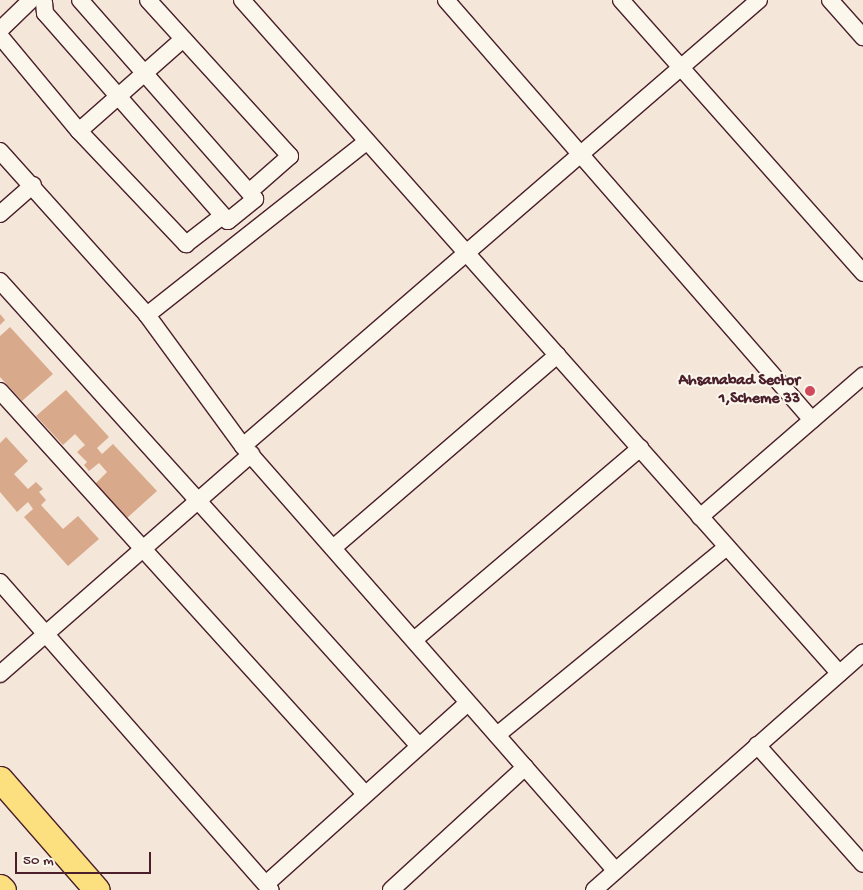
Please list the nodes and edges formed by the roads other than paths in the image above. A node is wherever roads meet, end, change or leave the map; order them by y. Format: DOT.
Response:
graph roads {
  1 [pos="80,0"];
  2 [pos="148,0"];
  3 [pos="446,0"];
  4 [pos="620,0"];
  5 [pos="759,0"];
  6 [pos="830,0"];
  7 [pos="37,1"];
  8 [pos="244,1"];
  9 [pos="0,30"];
  10 [pos="0,36"];
  11 [pos="863,37"];
  12 [pos="183,38"];
  13 [pos="682,69"];
  14 [pos="145,74"];
  15 [pos="119,97"];
  16 [pos="79,131"];
  17 [pos="367,141"];
  18 [pos="0,151"];
  19 [pos="583,157"];
  20 [pos="33,185"];
  21 [pos="250,192"];
  22 [pos="0,214"];
  23 [pos="221,217"];
  24 [pos="468,254"];
  25 [pos="863,272"];
  26 [pos="0,281"];
  27 [pos="147,315"];
  28 [pos="557,355"];
  29 [pos="863,376"];
  30 [pos="0,391"];
  31 [pos="812,420"];
  32 [pos="640,448"];
  33 [pos="247,450"];
  34 [pos="200,502"];
  35 [pos="700,517"];
  36 [pos="727,547"];
  37 [pos="332,548"];
  38 [pos="144,550"];
  39 [pos="0,582"];
  40 [pos="47,636"];
  41 [pos="414,640"];
  42 [pos="863,653"];
  43 [pos="839,673"];
  44 [pos="0,674"];
  45 [pos="468,702"];
  46 [pos="497,735"];
  47 [pos="757,745"];
  48 [pos="419,746"];
  49 [pos="524,767"];
  50 [pos="0,779"];
  51 [pos="365,794"];
  52 [pos="863,864"];
  53 [pos="616,871"];
  54 [pos="0,887"];
  55 [pos="268,887"];
  56 [pos="3,890"];
  57 [pos="97,890"];
  58 [pos="391,890"];
  59 [pos="594,890"];
  1 -- 14 [label="street"];
  2 -- 12 [label="street"];
  3 -- 19 [label="street"];
  4 -- 13 [label="street"];
  5 -- 13 [label="street"];
  6 -- 11 [label="street"];
  7 -- 9 [label="street"];
  7 -- 15 [label="street"];
  8 -- 17 [label="street"];
  10 -- 16 [label="street"];
  12 -- 14 [label="street"];
  12 -- 21 [label="street"];
  13 -- 19 [label="street"];
  13 -- 25 [label="street"];
  14 -- 15 [label="street"];
  14 -- 21 [label="street"];
  15 -- 16 [label="street"];
  15 -- 23 [label="street"];
  16 -- 23 [label="street"];
  17 -- 24 [label="street"];
  17 -- 27 [label="street"];
  18 -- 20 [label="street"];
  19 -- 24 [label="street"];
  19 -- 31 [label="street"];
  20 -- 22 [label="street"];
  20 -- 27 [label="street"];
  21 -- 23 [label="street"];
  24 -- 28 [label="street"];
  24 -- 33 [label="street"];
  26 -- 34 [label="street"];
  27 -- 33 [label="street"];
  28 -- 32 [label="street"];
  28 -- 37 [label="street"];
  29 -- 31 [label="street"];
  30 -- 38 [label="street"];
  31 -- 35 [label="street"];
  32 -- 35 [label="street"];
  32 -- 41 [label="street"];
  33 -- 34 [label="street"];
  33 -- 37 [label="street"];
  34 -- 38 [label="street"];
  34 -- 48 [label="street"];
  35 -- 36 [label="street"];
  36 -- 43 [label="street"];
  36 -- 46 [label="street"];
  37 -- 41 [label="street"];
  38 -- 40 [label="street"];
  38 -- 51 [label="street"];
  39 -- 40 [label="street"];
  40 -- 44 [label="street"];
  40 -- 55 [label="street"];
  41 -- 45 [label="street"];
  42 -- 43 [label="street"];
  43 -- 47 [label="street"];
  45 -- 46 [label="street"];
  45 -- 48 [label="street"];
  46 -- 49 [label="street"];
  47 -- 52 [label="street"];
  47 -- 53 [label="street"];
  48 -- 51 [label="street"];
  49 -- 53 [label="street"];
  49 -- 58 [label="street"];
  50 -- 57 [label="main road"];
  51 -- 55 [label="street"];
  53 -- 59 [label="street"];
  54 -- 56 [label="main road"];
}
